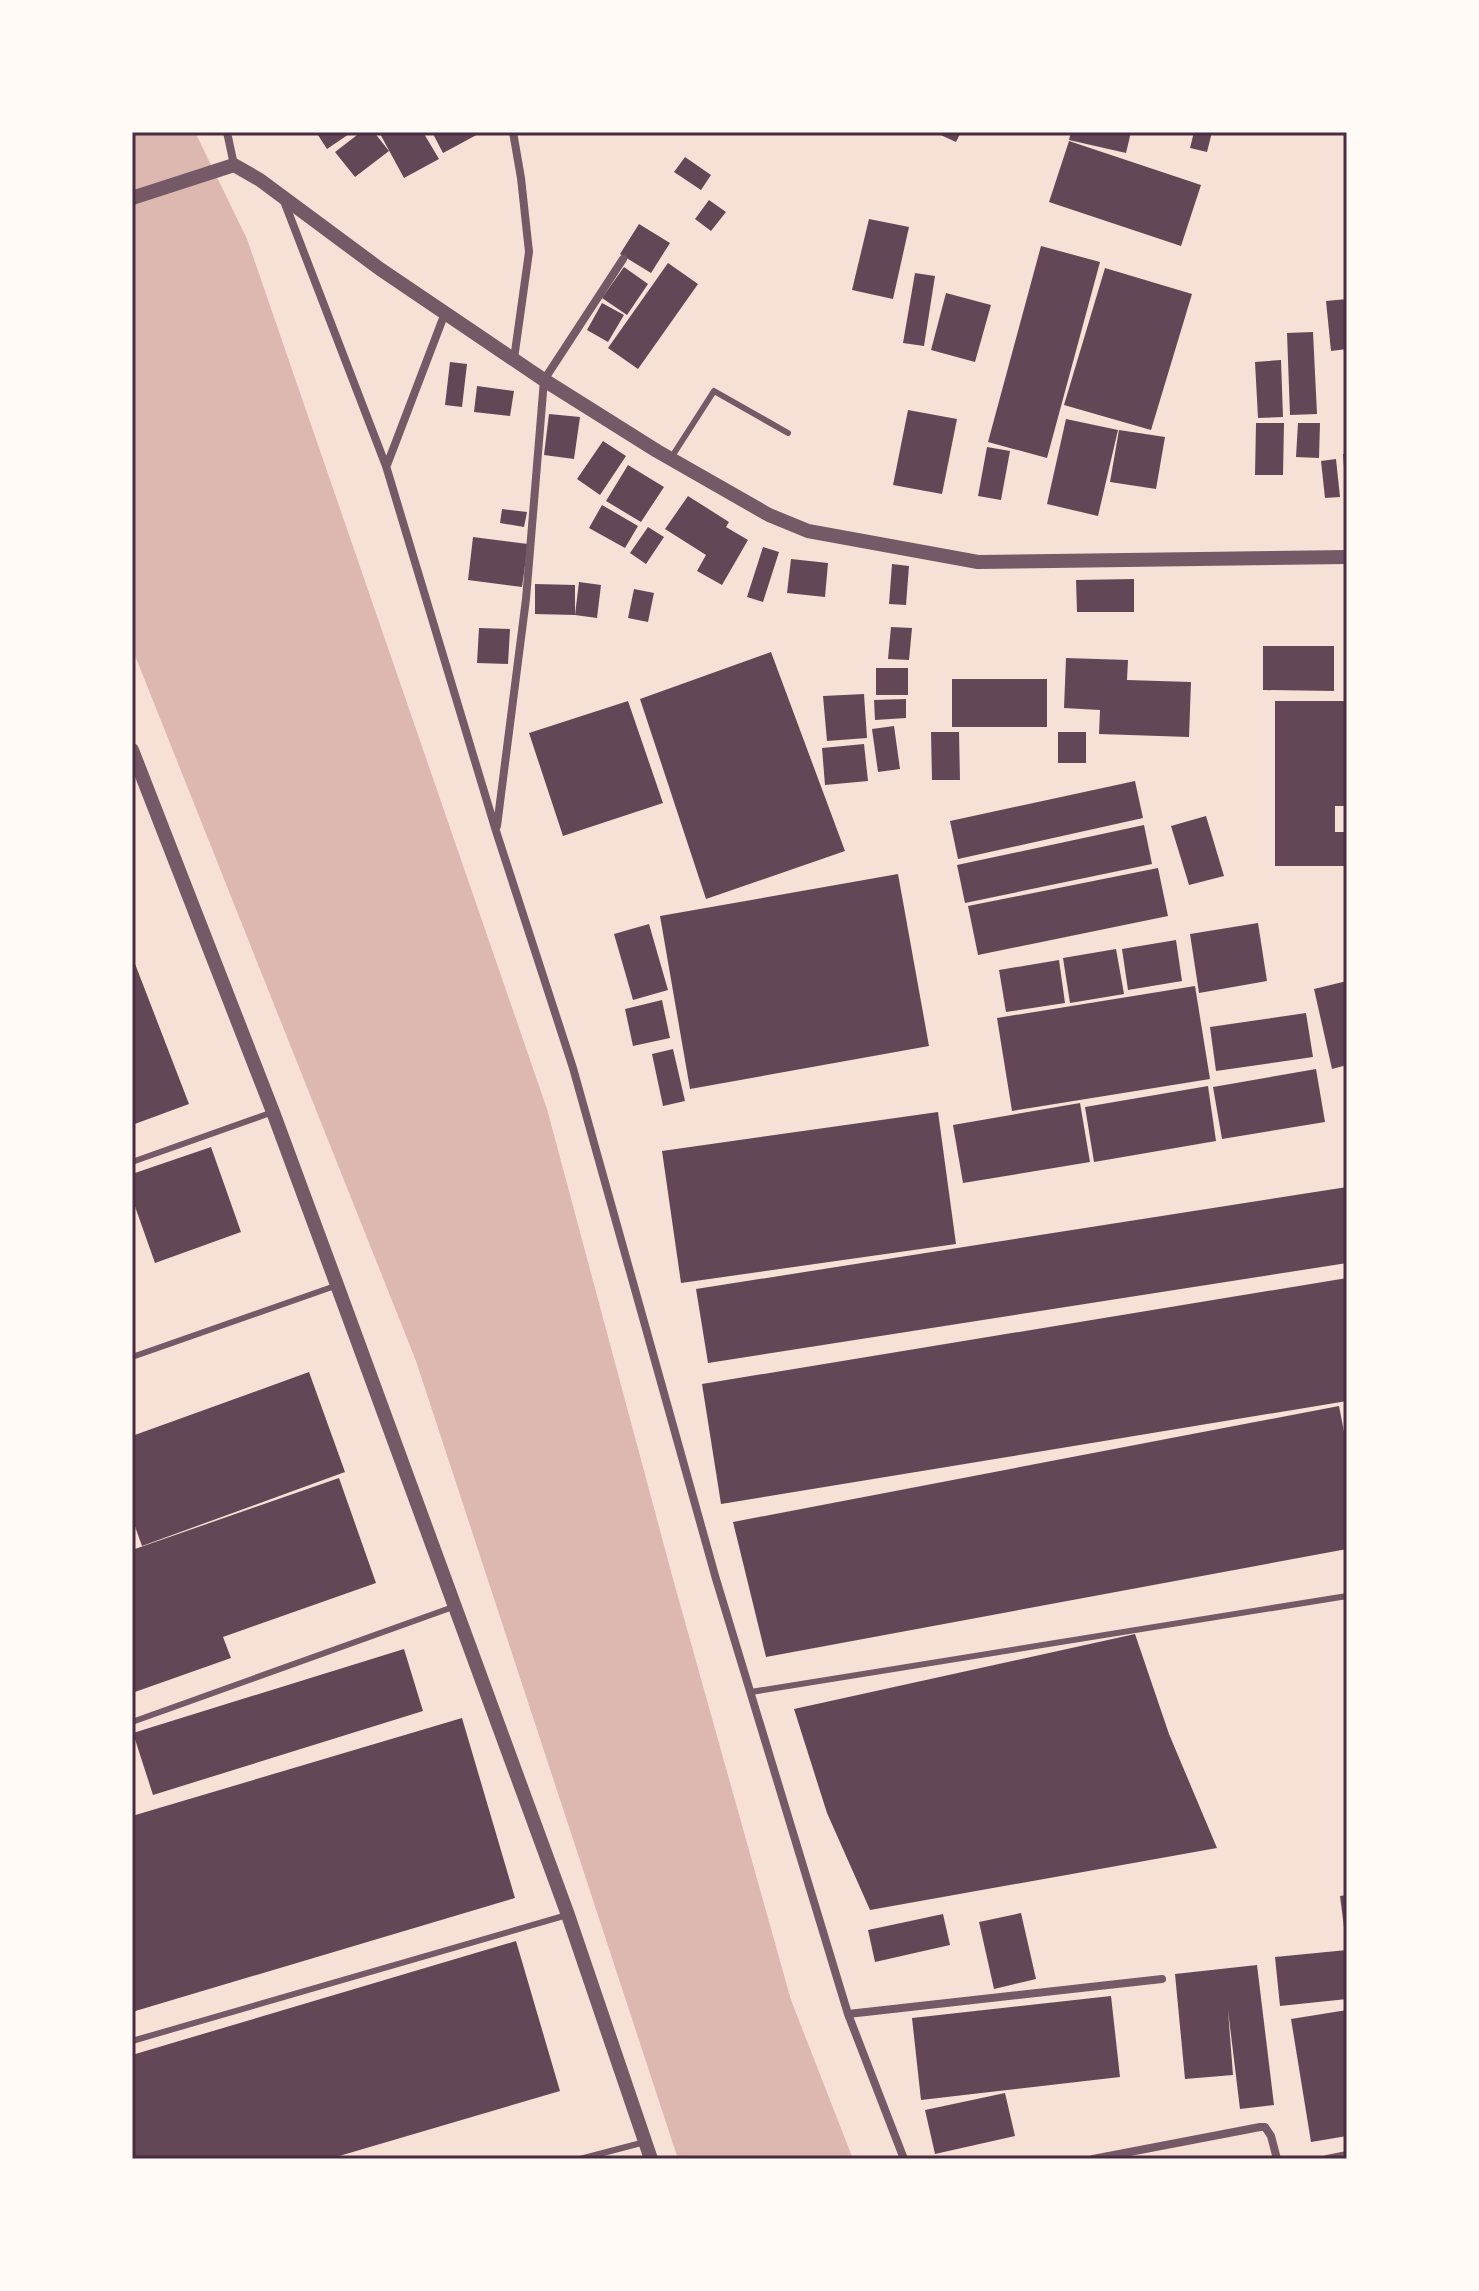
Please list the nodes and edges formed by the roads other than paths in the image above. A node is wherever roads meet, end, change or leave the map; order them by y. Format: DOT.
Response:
graph roads {
  1 [pos="227,132"];
  2 [pos="513,132"];
  3 [pos="234,165"];
  4 [pos="283,197"];
  5 [pos="132,198"];
  6 [pos="623,259"];
  7 [pos="445,313"];
  8 [pos="514,359"];
  9 [pos="544,380"];
  10 [pos="788,433"];
  11 [pos="671,459"];
  12 [pos="386,466"];
  13 [pos="1347,557"];
  14 [pos="132,750"];
  15 [pos="496,831"];
  16 [pos="273,1112"];
  17 [pos="132,1162"];
  18 [pos="337,1285"];
  19 [pos="135,1356"];
  20 [pos="1347,1596"];
  21 [pos="455,1607"];
  22 [pos="751,1692"];
  23 [pos="132,1722"];
  24 [pos="568,1915"];
  25 [pos="1162,1979"];
  26 [pos="848,2014"];
  27 [pos="132,2041"];
  28 [pos="645,2142"];
  29 [pos="1347,2155"];
  30 [pos="580,2159"];
  31 [pos="651,2159"];
  32 [pos="904,2159"];
  33 [pos="1093,2159"];
  34 [pos="1277,2159"];
  35 [pos="1327,2159"];
  1 -- 3 [label="street"];
  2 -- 8 [label="street"];
  3 -- 4 [label="street"];
  3 -- 5 [label="street"];
  4 -- 7 [label="street"];
  4 -- 12 [label="street"];
  6 -- 9 [label="street"];
  7 -- 8 [label="street"];
  7 -- 12 [label="street"];
  8 -- 9 [label="street"];
  9 -- 11 [label="street"];
  9 -- 15 [label="street"];
  10 -- 11 [label="lane"];
  11 -- 13 [label="street"];
  12 -- 15 [label="street"];
  14 -- 16 [label="street"];
  15 -- 22 [label="street"];
  16 -- 17 [label="lane"];
  16 -- 18 [label="street"];
  18 -- 19 [label="lane"];
  18 -- 21 [label="street"];
  20 -- 22 [label="lane"];
  21 -- 23 [label="lane"];
  21 -- 24 [label="street"];
  22 -- 26 [label="street"];
  24 -- 27 [label="lane"];
  24 -- 28 [label="street"];
  25 -- 26 [label="street"];
  26 -- 32 [label="street"];
  28 -- 30 [label="lane"];
  28 -- 31 [label="street"];
  29 -- 35 [label="street"];
  33 -- 34 [label="street"];
}
